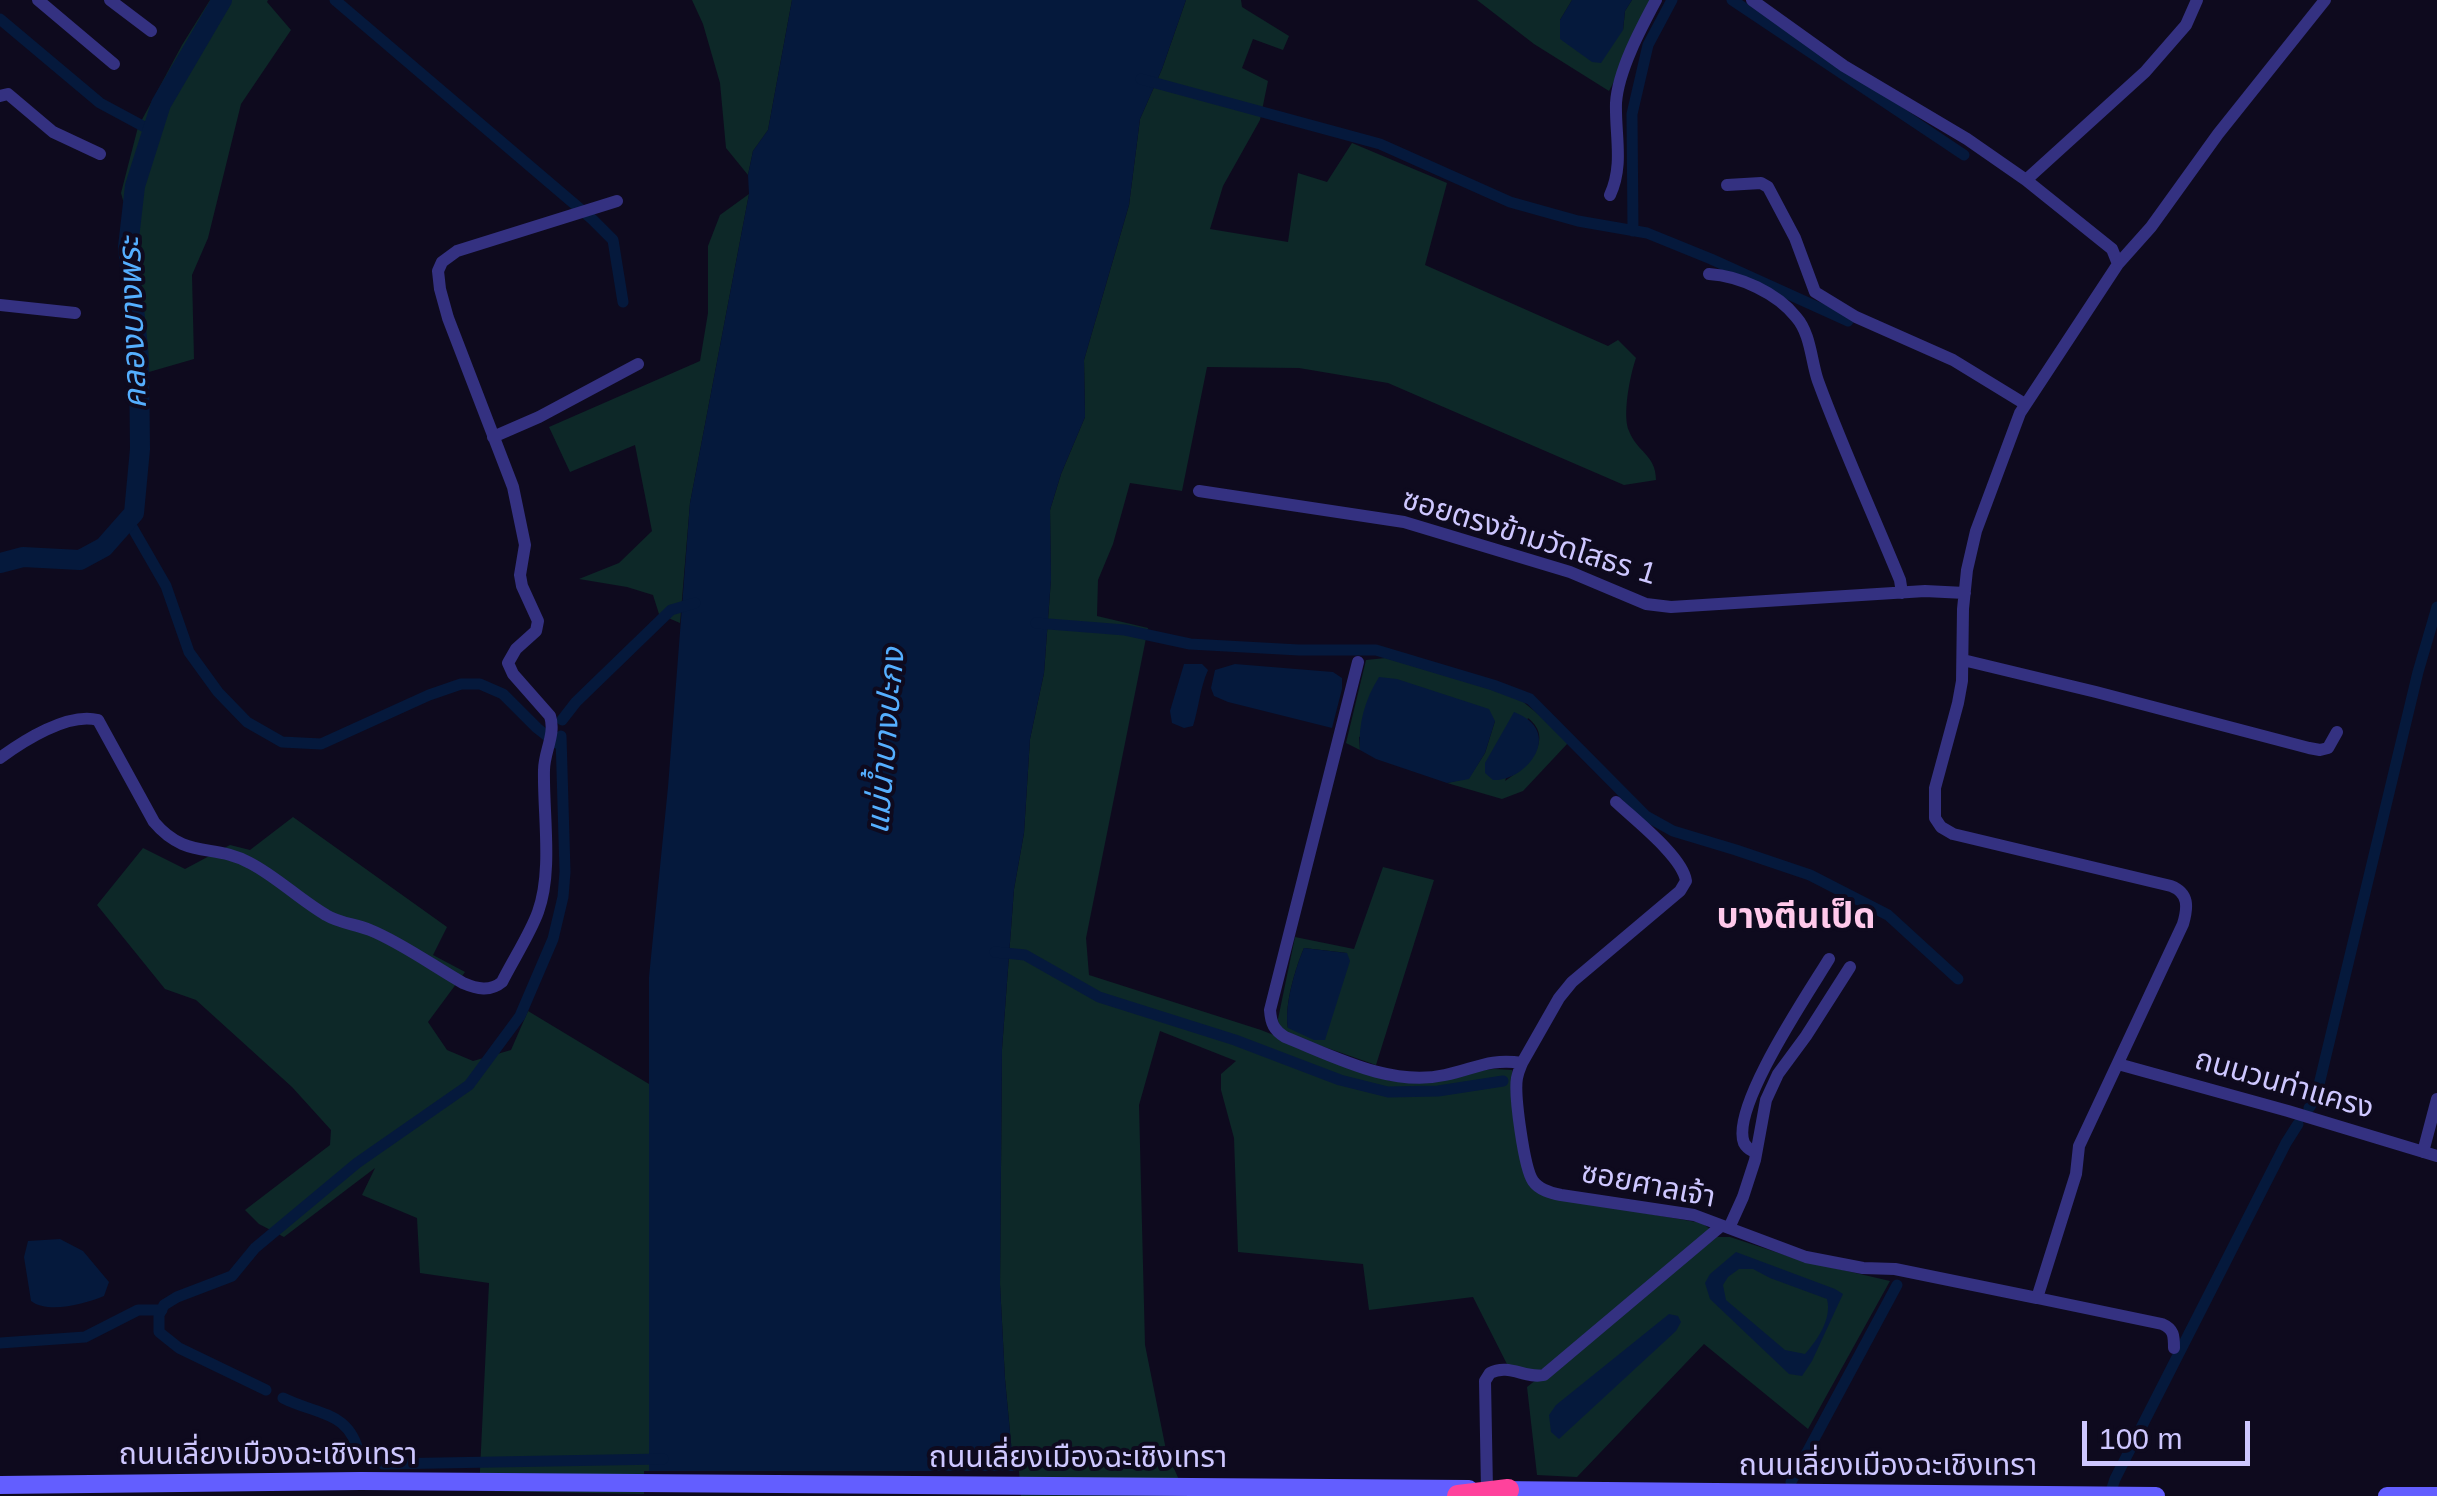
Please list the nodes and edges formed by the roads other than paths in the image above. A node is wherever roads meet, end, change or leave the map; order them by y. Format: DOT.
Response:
graph roads {
  1 [pos="38,0"];
  2 [pos="110,0"];
  3 [pos="1656,0"];
  4 [pos="1752,0"];
  5 [pos="2197,0"];
  6 [pos="2325,0"];
  7 [pos="151,31"];
  8 [pos="114,64"];
  9 [pos="0,96"];
  10 [pos="100,154"];
  11 [pos="2026,180"];
  12 [pos="1727,185"];
  13 [pos="1610,196"];
  14 [pos="617,202"];
  15 [pos="2118,264"];
  16 [pos="1709,274"];
  17 [pos="0,305"];
  18 [pos="75,314"];
  19 [pos="638,364"];
  20 [pos="2026,404"];
  21 [pos="494,438"];
  22 [pos="1199,490"];
  23 [pos="1902,592"];
  24 [pos="1965,592"];
  25 [pos="1963,660"];
  26 [pos="1358,662"];
  27 [pos="2337,732"];
  28 [pos="0,758"];
  29 [pos="1616,802"];
  30 [pos="1829,959"];
  31 [pos="1850,966"];
  32 [pos="1522,1063"];
  33 [pos="2118,1064"];
  34 [pos="2437,1099"];
  35 [pos="1756,1153"];
  36 [pos="2430,1154"];
  37 [pos="1725,1227"];
  38 [pos="2037,1298"];
  39 [pos="2174,1348"];
  40 [pos="0,1485"];
  41 [pos="1497,1490"];
  42 [pos="1458,1496"];
  43 [pos="2156,1496"];
  44 [pos="2387,1496"];
  45 [pos="2437,1496"];
  1 -- 8 [label="street"];
  2 -- 7 [label="street"];
  3 -- 13 [label="street"];
  4 -- 11 [label="street"];
  5 -- 11 [label="street"];
  6 -- 15 [label="street"];
  9 -- 10 [label="street"];
  11 -- 15 [label="street"];
  12 -- 20 [label="street"];
  14 -- 21 [label="street"];
  15 -- 20 [label="street"];
  16 -- 23 [label="street"];
  17 -- 18 [label="street"];
  19 -- 21 [label="street"];
  20 -- 24 [label="street"];
  21 -- 28 [label="street"];
  22 -- 23 [label="street, ซอยตรงข้ามวัดโสธร 1"];
  23 -- 24 [label="street, ซอยตรงข้ามวัดโสธร 1"];
  24 -- 25 [label="street"];
  25 -- 27 [label="street"];
  25 -- 33 [label="street"];
  26 -- 32 [label="street"];
  29 -- 32 [label="street, ซอยศาลเจ้า"];
  30 -- 35 [label="street"];
  31 -- 35 [label="street"];
  32 -- 37 [label="street, ซอยศาลเจ้า"];
  33 -- 36 [label="street, ถนนวนท่าแครง"];
  33 -- 38 [label="street"];
  34 -- 36 [label="street"];
  35 -- 37 [label="street"];
  37 -- 38 [label="street, ซอยศาลเจ้า"];
  37 -- 41 [label="street"];
  38 -- 39 [label="street, ซอยศาลเจ้า"];
  40 -- 41 [label="main road, ถนนเลี่ยงเมืองฉะเชิงเทรา"];
  41 -- 42 [label="highway"];
  41 -- 43 [label="main road, ถนนเลี่ยงเมืองฉะเชิงเทรา"];
  44 -- 45 [label="main road"];
}
